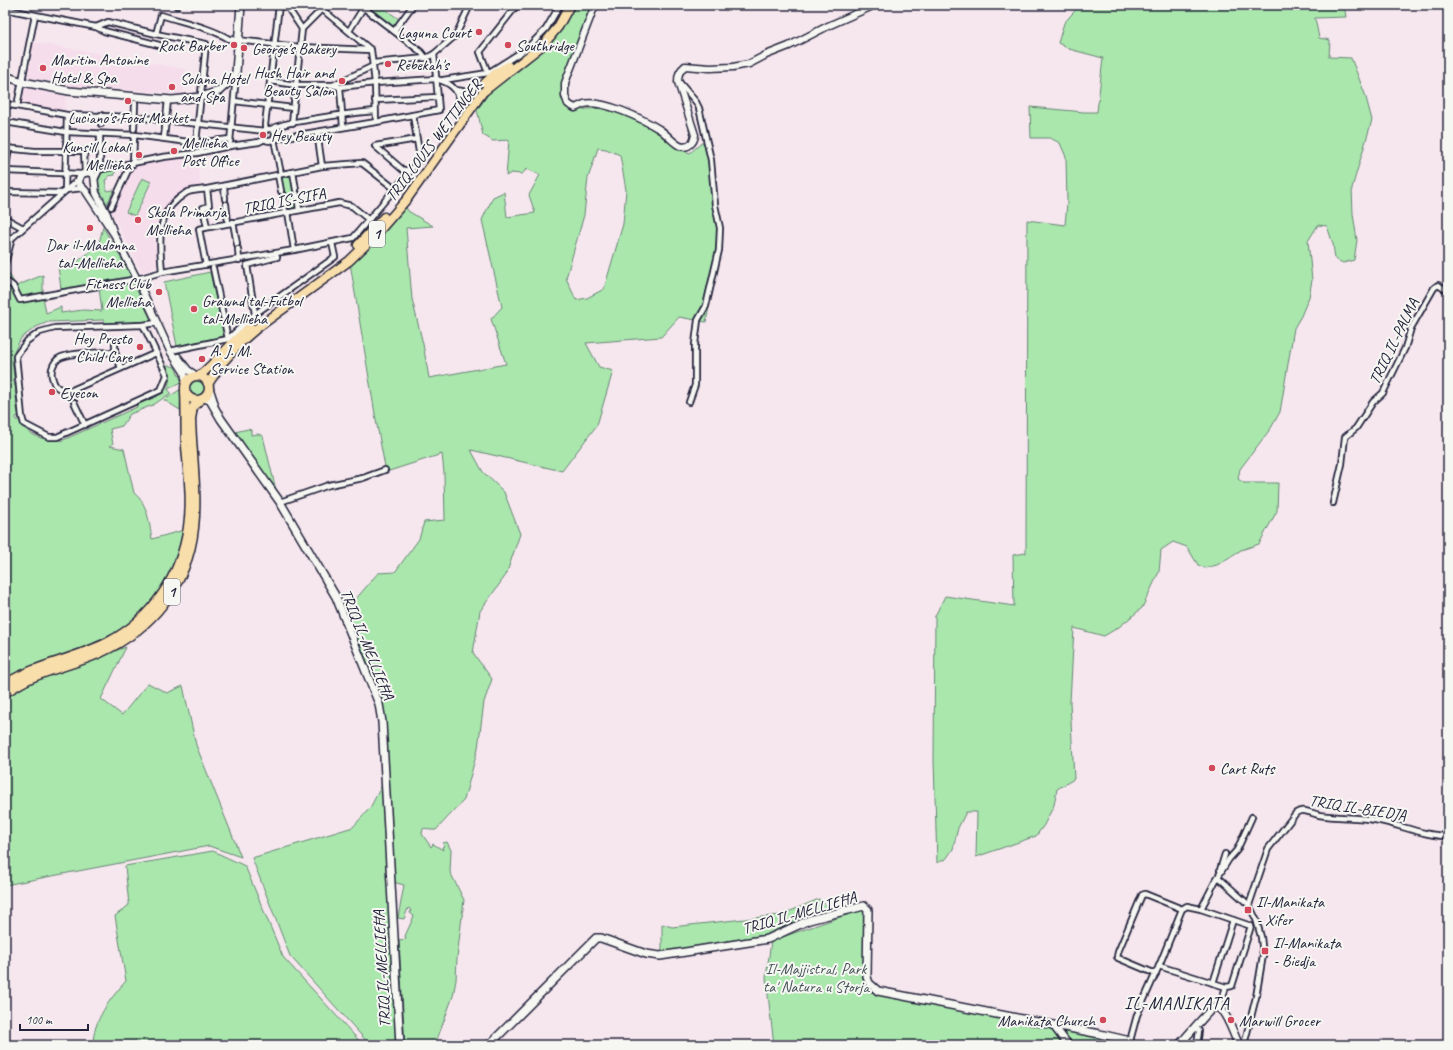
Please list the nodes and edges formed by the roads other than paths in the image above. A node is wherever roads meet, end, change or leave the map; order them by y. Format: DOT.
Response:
graph roads {
  1 [pos="241,5"];
  2 [pos="279,5"];
  3 [pos="286,5"];
  4 [pos="317,5"];
  5 [pos="413,5"];
  6 [pos="470,5"];
  7 [pos="517,5"];
  8 [pos="560,5"];
  9 [pos="564,5"];
  10 [pos="570,5"];
  11 [pos="595,5"];
  12 [pos="875,5"];
  13 [pos="364,6"];
  14 [pos="5,9"];
  15 [pos="322,9"];
  16 [pos="35,15"];
  17 [pos="96,27"];
  18 [pos="302,29"];
  19 [pos="349,31"];
  20 [pos="394,31"];
  21 [pos="156,34"];
  22 [pos="239,40"];
  23 [pos="274,44"];
  24 [pos="159,45"];
  25 [pos="299,47"];
  26 [pos="371,50"];
  27 [pos="434,54"];
  28 [pos="426,58"];
  29 [pos="373,64"];
  30 [pos="236,72"];
  31 [pos="488,73"];
  32 [pos="5,76"];
  33 [pos="436,79"];
  34 [pos="443,80"];
  35 [pos="270,81"];
  36 [pos="23,82"];
  37 [pos="678,82"];
  38 [pos="375,83"];
  39 [pos="296,85"];
  40 [pos="332,85"];
  41 [pos="340,87"];
  42 [pos="456,90"];
  43 [pos="476,93"];
  44 [pos="201,97"];
  45 [pos="438,97"];
  46 [pos="168,100"];
  47 [pos="375,100"];
  48 [pos="234,101"];
  49 [pos="135,103"];
  50 [pos="5,104"];
  51 [pos="267,104"];
  52 [pos="17,106"];
  53 [pos="293,108"];
  54 [pos="462,110"];
  55 [pos="375,111"];
  56 [pos="341,114"];
  57 [pos="67,115"];
  58 [pos="101,115"];
  59 [pos="413,115"];
  60 [pos="134,117"];
  61 [pos="166,120"];
  62 [pos="5,122"];
  63 [pos="376,122"];
  64 [pos="199,123"];
  65 [pos="292,123"];
  66 [pos="101,124"];
  67 [pos="231,126"];
  68 [pos="343,127"];
  69 [pos="134,129"];
  70 [pos="267,130"];
  71 [pos="66,132"];
  72 [pos="317,132"];
  73 [pos="100,134"];
  74 [pos="134,135"];
  75 [pos="164,138"];
  76 [pos="230,139"];
  77 [pos="265,139"];
  78 [pos="274,139"];
  79 [pos="416,139"];
  80 [pos="196,143"];
  81 [pos="230,146"];
  82 [pos="7,148"];
  83 [pos="65,151"];
  84 [pos="132,164"];
  85 [pos="322,166"];
  86 [pos="100,169"];
  87 [pos="411,170"];
  88 [pos="5,172"];
  89 [pos="293,172"];
  90 [pos="65,173"];
  91 [pos="84,174"];
  92 [pos="280,174"];
  93 [pos="95,182"];
  94 [pos="224,186"];
  95 [pos="84,189"];
  96 [pos="395,189"];
  97 [pos="207,190"];
  98 [pos="5,192"];
  99 [pos="63,192"];
  100 [pos="111,207"];
  101 [pos="299,210"];
  102 [pos="286,213"];
  103 [pos="5,218"];
  104 [pos="369,220"];
  105 [pos="231,223"];
  106 [pos="207,227"];
  107 [pos="23,228"];
  108 [pos="114,234"];
  109 [pos="332,243"];
  110 [pos="294,250"];
  111 [pos="277,257"];
  112 [pos="240,260"];
  113 [pos="5,264"];
  114 [pos="206,265"];
  115 [pos="213,268"];
  116 [pos="162,272"];
  117 [pos="137,279"];
  118 [pos="5,280"];
  119 [pos="1448,291"];
  120 [pos="255,314"];
  121 [pos="156,323"];
  122 [pos="142,325"];
  123 [pos="228,339"];
  124 [pos="115,340"];
  125 [pos="170,351"];
  126 [pos="115,352"];
  127 [pos="156,353"];
  128 [pos="121,368"];
  129 [pos="198,376"];
  130 [pos="208,386"];
  131 [pos="186,387"];
  132 [pos="201,399"];
  133 [pos="74,402"];
  134 [pos="689,402"];
  135 [pos="216,407"];
  136 [pos="85,425"];
  137 [pos="385,470"];
  138 [pos="280,502"];
  139 [pos="1333,503"];
  140 [pos="5,684"];
  141 [pos="5,693"];
  142 [pos="1252,817"];
  143 [pos="1448,836"];
  144 [pos="1225,854"];
  145 [pos="1218,877"];
  146 [pos="1248,905"];
  147 [pos="1185,907"];
  148 [pos="1201,909"];
  149 [pos="1233,920"];
  150 [pos="1159,966"];
  151 [pos="1156,974"];
  152 [pos="1213,983"];
  153 [pos="1226,987"];
  154 [pos="1219,1008"];
  155 [pos="1054,1026"];
  156 [pos="1196,1027"];
  157 [pos="1130,1043"];
  158 [pos="400,1045"];
  159 [pos="490,1045"];
  160 [pos="1068,1045"];
  161 [pos="1179,1045"];
  162 [pos="1197,1045"];
  163 [pos="1239,1045"];
  164 [pos="1244,1045"];
  1 -- 22 [label="main road"];
  2 -- 23 [label="street"];
  3 -- 18 [label="street"];
  4 -- 15 [label="street"];
  5 -- 20 [label="street"];
  6 -- 27 [label="street"];
  7 -- 31 [label="street"];
  8 -- 31 [label="street"];
  9 -- 43 [label="highway, TRIQ LOUIS WETTINGER / 1"];
  10 -- 130 [label="highway, TRIQ LOUIS WETTINGER / 1"];
  11 -- 37 [label="street"];
  12 -- 37 [label="street"];
  13 -- 19 [label="street"];
  13 -- 20 [label="street"];
  14 -- 16 [label="street"];
  15 -- 18 [label="street"];
  15 -- 19 [label="street"];
  16 -- 17 [label="street"];
  16 -- 36 [label="street"];
  17 -- 21 [label="street"];
  17 -- 24 [label="street"];
  18 -- 25 [label="street"];
  19 -- 26 [label="street"];
  20 -- 28 [label="street"];
  21 -- 22 [label="street"];
  21 -- 44 [label="street"];
  22 -- 23 [label="street"];
  22 -- 30 [label="main road"];
  23 -- 25 [label="street"];
  23 -- 35 [label="street"];
  25 -- 26 [label="street"];
  25 -- 39 [label="street"];
  26 -- 29 [label="street"];
  27 -- 28 [label="street"];
  27 -- 33 [label="street"];
  28 -- 29 [label="street"];
  29 -- 38 [label="street"];
  29 -- 40 [label="street"];
  30 -- 44 [label="main road"];
  30 -- 48 [label="street"];
  31 -- 34 [label="street"];
  32 -- 36 [label="main road"];
  33 -- 34 [label="street"];
  33 -- 38 [label="street"];
  33 -- 45 [label="street"];
  34 -- 42 [label="street"];
  35 -- 39 [label="street"];
  35 -- 51 [label="street"];
  36 -- 46 [label="main road"];
  36 -- 52 [label="street"];
  37 -- 134 [label="street"];
  38 -- 41 [label="street"];
  38 -- 47 [label="street"];
  39 -- 40 [label="street"];
  39 -- 53 [label="street"];
  40 -- 41 [label="street"];
  41 -- 56 [label="street"];
  42 -- 43 [label="street"];
  42 -- 54 [label="street"];
  43 -- 54 [label="highway, TRIQ LOUIS WETTINGER / 1"];
  44 -- 46 [label="main road"];
  44 -- 64 [label="street"];
  45 -- 47 [label="street"];
  45 -- 59 [label="street"];
  46 -- 61 [label="street"];
  47 -- 55 [label="street"];
  48 -- 51 [label="street"];
  48 -- 67 [label="street"];
  49 -- 60 [label="street"];
  50 -- 52 [label="street"];
  51 -- 53 [label="street"];
  51 -- 70 [label="street"];
  52 -- 57 [label="street"];
  53 -- 65 [label="street"];
  54 -- 129 [label="highway, TRIQ LOUIS WETTINGER / 1"];
  55 -- 56 [label="street"];
  55 -- 63 [label="street"];
  56 -- 65 [label="street"];
  56 -- 68 [label="street"];
  57 -- 58 [label="street"];
  57 -- 71 [label="street"];
  58 -- 60 [label="street"];
  58 -- 66 [label="street"];
  59 -- 63 [label="street"];
  59 -- 79 [label="street"];
  60 -- 61 [label="street"];
  60 -- 69 [label="street"];
  61 -- 64 [label="street"];
  61 -- 75 [label="street"];
  62 -- 71 [label="street"];
  63 -- 68 [label="street"];
  64 -- 67 [label="street"];
  64 -- 80 [label="street"];
  65 -- 70 [label="street"];
  67 -- 70 [label="street"];
  67 -- 76 [label="street"];
  68 -- 72 [label="street"];
  70 -- 77 [label="street"];
  70 -- 78 [label="street"];
  71 -- 73 [label="street"];
  71 -- 83 [label="street"];
  72 -- 78 [label="street"];
  72 -- 85 [label="street"];
  73 -- 74 [label="street"];
  73 -- 86 [label="street"];
  74 -- 75 [label="street"];
  74 -- 84 [label="street"];
  75 -- 80 [label="street"];
  76 -- 80 [label="street"];
  76 -- 81 [label="street"];
  77 -- 78 [label="street"];
  77 -- 81 [label="street"];
  78 -- 92 [label="street"];
  79 -- 87 [label="street"];
  79 -- 87 [label="street"];
  81 -- 84 [label="street"];
  82 -- 83 [label="street"];
  82 -- 88 [label="street"];
  83 -- 90 [label="street"];
  83 -- 91 [label="street"];
  84 -- 86 [label="street"];
  84 -- 100 [label="street"];
  85 -- 89 [label="street"];
  85 -- 96 [label="street"];
  86 -- 91 [label="street"];
  86 -- 93 [label="street"];
  87 -- 96 [label="street"];
  88 -- 90 [label="street"];
  89 -- 92 [label="street"];
  89 -- 101 [label="street"];
  90 -- 91 [label="street"];
  90 -- 99 [label="street"];
  91 -- 93 [label="street"];
  91 -- 95 [label="street"];
  91 -- 99 [label="street"];
  92 -- 94 [label="street"];
  92 -- 102 [label="street"];
  93 -- 95 [label="street"];
  93 -- 108 [label="street"];
  94 -- 97 [label="street"];
  94 -- 105 [label="street"];
  95 -- 99 [label="street"];
  95 -- 108 [label="street"];
  96 -- 104 [label="street"];
  97 -- 106 [label="street"];
  97 -- 116 [label="street"];
  98 -- 99 [label="street"];
  99 -- 107 [label="street"];
  101 -- 102 [label="street, TRIQ IS-SIFA"];
  101 -- 104 [label="street, TRIQ IS-SIFA"];
  102 -- 105 [label="street, TRIQ IS-SIFA"];
  102 -- 110 [label="street"];
  103 -- 107 [label="street"];
  104 -- 109 [label="street"];
  105 -- 106 [label="street, TRIQ IS-SIFA"];
  105 -- 112 [label="street"];
  106 -- 114 [label="street, TRIQ IS-SIFA"];
  107 -- 113 [label="street"];
  108 -- 117 [label="street"];
  109 -- 110 [label="street"];
  109 -- 120 [label="street"];
  110 -- 112 [label="street"];
  111 -- 120 [label="street"];
  112 -- 114 [label="street"];
  114 -- 116 [label="street"];
  115 -- 123 [label="street"];
  116 -- 117 [label="street"];
  117 -- 118 [label="street"];
  117 -- 121 [label="street"];
  119 -- 139 [label="street, TRIQ IL-PALMA"];
  120 -- 123 [label="street"];
  121 -- 122 [label="street"];
  121 -- 125 [label="street"];
  122 -- 127 [label="street"];
  122 -- 136 [label="street"];
  123 -- 125 [label="street"];
  124 -- 126 [label="street"];
  125 -- 129 [label="street"];
  125 -- 131 [label="street"];
  126 -- 128 [label="street"];
  126 -- 128 [label="street"];
  127 -- 128 [label="street"];
  127 -- 136 [label="street"];
  129 -- 130 [label="highway"];
  129 -- 131 [label="highway"];
  130 -- 132 [label="highway"];
  130 -- 135 [label="main road, TRIQ IL-MELLIEĦA"];
  131 -- 132 [label="highway"];
  131 -- 140 [label="highway, 1"];
  132 -- 135 [label="main road, TRIQ IL-MELLIEĦA"];
  132 -- 141 [label="highway, 1"];
  133 -- 136 [label="street"];
  135 -- 138 [label="main road, TRIQ IL-MELLIEĦA"];
  137 -- 138 [label="street"];
  138 -- 158 [label="main road, TRIQ IL-MELLIEĦA"];
  142 -- 145 [label="street"];
  143 -- 146 [label="street, TRIQ IL-BIEDJA"];
  144 -- 145 [label="street"];
  145 -- 146 [label="street"];
  145 -- 148 [label="street"];
  146 -- 164 [label="street"];
  147 -- 148 [label="street"];
  147 -- 150 [label="street"];
  147 -- 151 [label="street"];
  148 -- 149 [label="street"];
  149 -- 152 [label="street"];
  149 -- 153 [label="street"];
  150 -- 151 [label="street"];
  150 -- 152 [label="street"];
  151 -- 157 [label="street"];
  152 -- 153 [label="street"];
  153 -- 154 [label="street"];
  154 -- 156 [label="main road"];
  154 -- 163 [label="main road"];
  155 -- 157 [label="main road, TRIQ IL-MELLIEĦA"];
  155 -- 159 [label="main road, TRIQ IL-MELLIEĦA"];
  155 -- 160 [label="main road"];
  156 -- 161 [label="main road"];
  156 -- 162 [label="street"];
}
